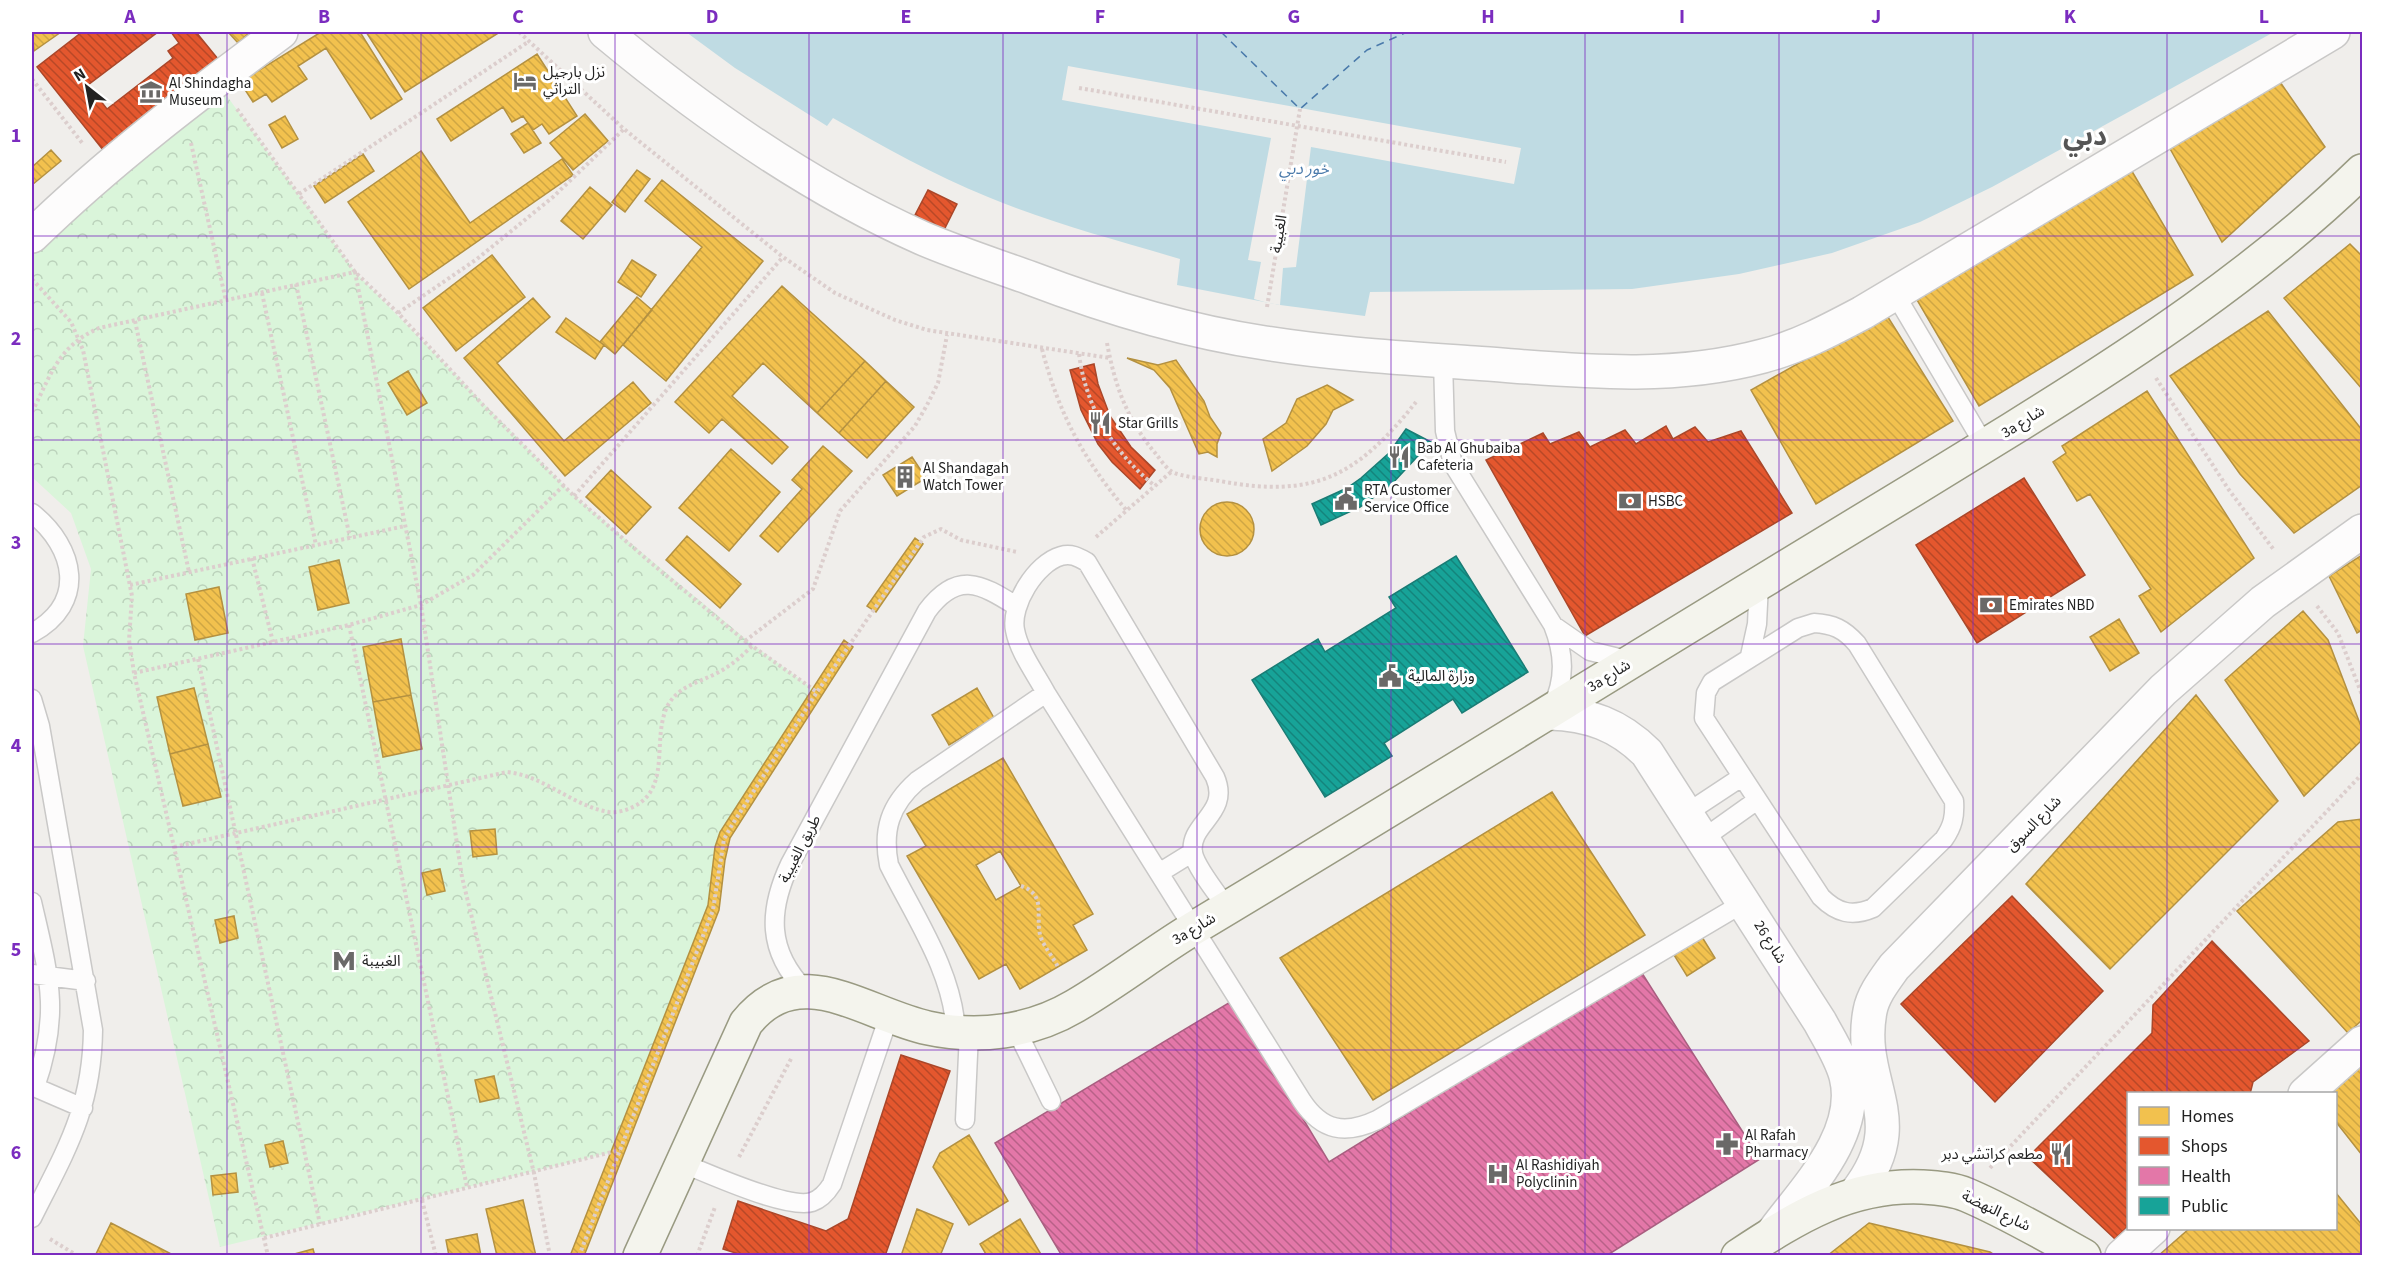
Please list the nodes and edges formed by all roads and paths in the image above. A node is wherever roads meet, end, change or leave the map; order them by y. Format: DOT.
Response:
graph roads {
  1 [pos="281,32"];
  2 [pos="519,32"];
  3 [pos="605,32"];
  4 [pos="2333,32"];
  5 [pos="528,42"];
  6 [pos="32,79"];
  7 [pos="216,81"];
  8 [pos="1079,88"];
  9 [pos="183,106"];
  10 [pos="1300,109"];
  11 [pos="1298,124"];
  12 [pos="624,129"];
  13 [pos="1506,162"];
  14 [pos="104,170"];
  15 [pos="2362,171"];
  16 [pos="299,194"];
  17 [pos="32,236"];
  18 [pos="783,257"];
  19 [pos="355,272"];
  20 [pos="32,279"];
  21 [pos="296,284"];
  22 [pos="262,292"];
  23 [pos="1895,294"];
  24 [pos="226,301"];
  25 [pos="1105,306"];
  26 [pos="398,313"];
  27 [pos="135,321"];
  28 [pos="947,335"];
  29 [pos="79,337"];
  30 [pos="1262,343"];
  31 [pos="1042,349"];
  32 [pos="2138,350"];
  33 [pos="1079,354"];
  34 [pos="1110,358"];
  35 [pos="1443,361"];
  36 [pos="32,412"];
  37 [pos="1985,446"];
  38 [pos="1172,472"];
  39 [pos="564,485"];
  40 [pos="1155,486"];
  41 [pos="574,495"];
  42 [pos="1127,511"];
  43 [pos="32,513"];
  44 [pos="405,526"];
  45 [pos="2362,531"];
  46 [pos="350,538"];
  47 [pos="316,545"];
  48 [pos="1075,556"];
  49 [pos="252,558"];
  50 [pos="1050,561"];
  51 [pos="189,572"];
  52 [pos="2295,578"];
  53 [pos="1758,584"];
  54 [pos="130,585"];
  55 [pos="421,605"];
  56 [pos="1016,606"];
  57 [pos="349,625"];
  58 [pos="1553,625"];
  59 [pos="32,633"];
  60 [pos="745,641"];
  61 [pos="273,642"];
  62 [pos="753,645"];
  63 [pos="1750,656"];
  64 [pos="198,659"];
  65 [pos="1632,661"];
  66 [pos="134,673"];
  67 [pos="817,692"];
  68 [pos="1046,693"];
  69 [pos="2362,695"];
  70 [pos="32,699"];
  71 [pos="1549,713"];
  72 [pos="2362,774"];
  73 [pos="1740,778"];
  74 [pos="449,784"];
  75 [pos="385,799"];
  76 [pos="1756,801"];
  77 [pos="1696,825"];
  78 [pos="236,833"];
  79 [pos="174,848"];
  80 [pos="1193,852"];
  81 [pos="1159,873"];
  82 [pos="1021,886"];
  83 [pos="32,902"];
  84 [pos="1744,902"];
  85 [pos="1228,909"];
  86 [pos="1193,929"];
  87 [pos="1058,967"];
  88 [pos="32,974"];
  89 [pos="50,978"];
  90 [pos="86,981"];
  91 [pos="805,990"];
  92 [pos="889,1016"];
  93 [pos="1016,1029"];
  94 [pos="963,1032"];
  95 [pos="2362,1043"];
  96 [pos="33,1087"];
  97 [pos="2307,1092"];
  98 [pos="1051,1101"];
  99 [pos="83,1108"];
  100 [pos="965,1120"];
  101 [pos="621,1150"];
  102 [pos="682,1163"];
  103 [pos="534,1173"];
  104 [pos="467,1187"];
  105 [pos="1856,1193"];
  106 [pos="1965,1194"];
  107 [pos="422,1200"];
  108 [pos="32,1218"];
  109 [pos="320,1224"];
  110 [pos="2151,1230"];
  111 [pos="41,1234"];
  112 [pos="1772,1234"];
  113 [pos="264,1238"];
  114 [pos="641,1254"];
  115 [pos="78,1256"];
  116 [pos="268,1256"];
  117 [pos="436,1256"];
  118 [pos="550,1256"];
  119 [pos="579,1256"];
  120 [pos="1738,1256"];
  121 [pos="2084,1256"];
  122 [pos="2122,1256"];
  1 -- 7 [label="street"];
  2 -- 5 [label="path"];
  3 -- 25 [label="street"];
  4 -- 23 [label="street"];
  5 -- 12 [label="path"];
  5 -- 16 [label="path"];
  6 -- 14 [label="path"];
  7 -- 9 [label="street"];
  7 -- 16 [label="path"];
  8 -- 11 [label="path"];
  9 -- 14 [label="street"];
  9 -- 24 [label="path"];
  10 -- 11 [label="path, الغبيبة"];
  11 -- 13 [label="path"];
  11 -- 30 [label="path, الغبيبة"];
  12 -- 18 [label="path"];
  12 -- 26 [label="path"];
  14 -- 17 [label="street"];
  15 -- 32 [label="street, 3a شارع"];
  16 -- 19 [label="path"];
  18 -- 28 [label="path"];
  18 -- 41 [label="path"];
  19 -- 21 [label="path"];
  19 -- 26 [label="path"];
  19 -- 44 [label="path"];
  20 -- 29 [label="path"];
  21 -- 22 [label="path"];
  21 -- 46 [label="path"];
  22 -- 24 [label="path"];
  22 -- 47 [label="path"];
  23 -- 35 [label="street"];
  23 -- 37 [label="lane"];
  24 -- 27 [label="path"];
  25 -- 30 [label="street"];
  25 -- 34 [label="path"];
  26 -- 39 [label="path"];
  27 -- 29 [label="path"];
  27 -- 51 [label="path"];
  28 -- 31 [label="path"];
  28 -- 60 [label="path"];
  29 -- 36 [label="path"];
  29 -- 54 [label="path"];
  30 -- 35 [label="street"];
  31 -- 33 [label="path"];
  31 -- 42 [label="path"];
  32 -- 37 [label="street, 3a شارع"];
  32 -- 52 [label="path"];
  33 -- 34 [label="path"];
  33 -- 40 [label="path"];
  34 -- 38 [label="path"];
  35 -- 38 [label="path"];
  35 -- 58 [label="lane"];
  37 -- 53 [label="street, 3a شارع"];
  38 -- 40 [label="path"];
  39 -- 41 [label="path"];
  39 -- 55 [label="path"];
  40 -- 42 [label="path"];
  41 -- 60 [label="path"];
  42 -- 48 [label="path"];
  43 -- 59 [label="lane"];
  44 -- 46 [label="path"];
  44 -- 55 [label="path"];
  45 -- 52 [label="street, شارع السوق"];
  46 -- 47 [label="path"];
  47 -- 49 [label="path"];
  48 -- 50 [label="lane"];
  48 -- 80 [label="lane"];
  49 -- 51 [label="path"];
  49 -- 61 [label="path"];
  50 -- 56 [label="lane"];
  50 -- 67 [label="path"];
  51 -- 54 [label="path"];
  52 -- 69 [label="path"];
  52 -- 105 [label="street, شارع السوق"];
  53 -- 63 [label="lane"];
  53 -- 65 [label="street, 3a شارع"];
  54 -- 66 [label="path"];
  55 -- 57 [label="path"];
  55 -- 74 [label="path"];
  56 -- 68 [label="lane"];
  56 -- 91 [label="lane, طريق الغبيبة"];
  57 -- 61 [label="path"];
  57 -- 75 [label="path"];
  58 -- 65 [label="lane"];
  58 -- 71 [label="lane"];
  60 -- 62 [label="path"];
  61 -- 64 [label="path"];
  62 -- 67 [label="path"];
  62 -- 74 [label="path"];
  63 -- 73 [label="lane"];
  63 -- 76 [label="lane"];
  64 -- 66 [label="path"];
  64 -- 78 [label="path"];
  65 -- 71 [label="street, 3a شارع"];
  66 -- 79 [label="path"];
  67 -- 101 [label="path"];
  68 -- 81 [label="lane"];
  68 -- 94 [label="lane"];
  70 -- 90 [label="lane"];
  71 -- 77 [label="street, شارع 26"];
  71 -- 85 [label="street, 3a شارع"];
  72 -- 106 [label="path"];
  73 -- 76 [label="lane"];
  73 -- 77 [label="lane"];
  74 -- 75 [label="path"];
  74 -- 103 [label="path"];
  75 -- 78 [label="path"];
  75 -- 104 [label="path"];
  76 -- 77 [label="lane"];
  77 -- 84 [label="street, شارع 26"];
  78 -- 79 [label="path"];
  78 -- 109 [label="path"];
  79 -- 113 [label="path"];
  80 -- 81 [label="lane"];
  80 -- 85 [label="lane"];
  81 -- 86 [label="lane"];
  82 -- 87 [label="path"];
  83 -- 89 [label="lane"];
  84 -- 86 [label="lane"];
  84 -- 112 [label="street, شارع 26"];
  85 -- 86 [label="street, 3a شارع"];
  86 -- 93 [label="street, 3a شارع"];
  88 -- 89 [label="lane"];
  89 -- 90 [label="lane"];
  89 -- 96 [label="lane"];
  90 -- 99 [label="lane"];
  91 -- 92 [label="street, 3a شارع"];
  91 -- 102 [label="street"];
  92 -- 94 [label="street, 3a شارع"];
  92 -- 102 [label="lane"];
  93 -- 94 [label="street, 3a شارع"];
  93 -- 98 [label="lane"];
  94 -- 100 [label="lane"];
  95 -- 97 [label="street"];
  96 -- 99 [label="lane"];
  99 -- 108 [label="lane"];
  101 -- 103 [label="path"];
  101 -- 119 [label="path"];
  102 -- 114 [label="street"];
  103 -- 104 [label="path"];
  103 -- 118 [label="path"];
  104 -- 107 [label="path"];
  105 -- 106 [label="street, شارع النهضة"];
  105 -- 112 [label="street, شارع النهضة"];
  106 -- 121 [label="street, شارع النهضة"];
  107 -- 109 [label="path"];
  107 -- 117 [label="path"];
  109 -- 113 [label="path"];
  110 -- 122 [label="street"];
  111 -- 115 [label="path"];
  112 -- 120 [label="street, شارع النهضة"];
  113 -- 116 [label="path"];
}
